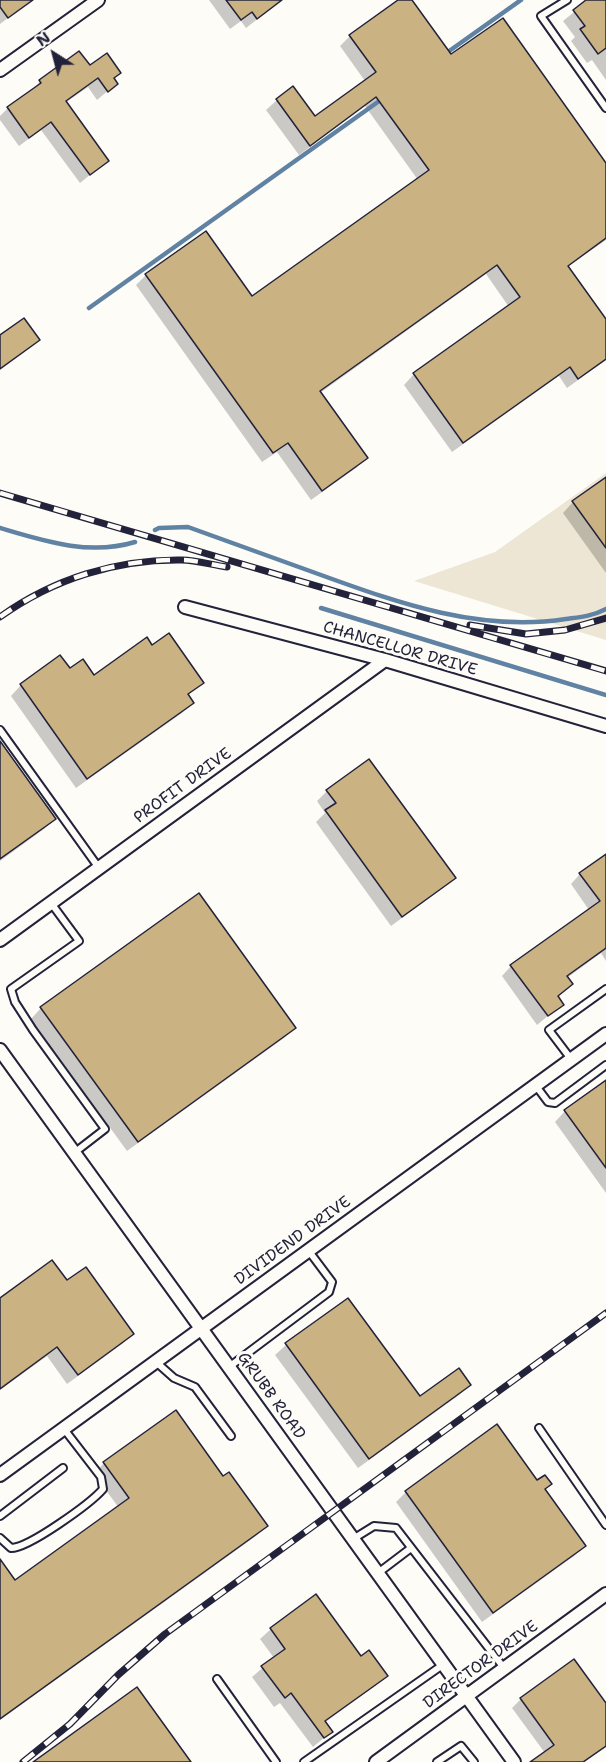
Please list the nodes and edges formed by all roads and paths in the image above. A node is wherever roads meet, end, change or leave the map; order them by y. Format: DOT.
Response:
graph roads {
  1 [pos="98,0"];
  2 [pos="567,0"];
  3 [pos="0,70"];
  4 [pos="606,108"];
  5 [pos="185,607"];
  6 [pos="385,660"];
  7 [pos="606,726"];
  8 [pos="0,730"];
  9 [pos="99,868"];
  10 [pos="51,903"];
  11 [pos="0,940"];
  12 [pos="606,989"];
  13 [pos="606,1034"];
  14 [pos="0,1050"];
  15 [pos="571,1059"];
  16 [pos="606,1065"];
  17 [pos="535,1086"];
  18 [pos="74,1153"];
  19 [pos="308,1250"];
  20 [pos="201,1328"];
  21 [pos="156,1362"];
  22 [pos="229,1367"];
  23 [pos="539,1428"];
  24 [pos="64,1429"];
  25 [pos="231,1436"];
  26 [pos="63,1468"];
  27 [pos="0,1475"];
  28 [pos="0,1515"];
  29 [pos="606,1526"];
  30 [pos="0,1538"];
  31 [pos="353,1539"];
  32 [pos="411,1548"];
  33 [pos="378,1573"];
  34 [pos="606,1594"];
  35 [pos="444,1664"];
  36 [pos="504,1668"];
  37 [pos="217,1679"];
  38 [pos="467,1696"];
  39 [pos="276,1762"];
  40 [pos="304,1762"];
  41 [pos="376,1762"];
  42 [pos="437,1762"];
  43 [pos="474,1762"];
  44 [pos="514,1762"];
  1 -- 3 [label="street"];
  2 -- 4 [label="lane"];
  5 -- 6 [label="street, CHANCELLOR DRIVE"];
  6 -- 7 [label="street, CHANCELLOR DRIVE"];
  6 -- 9 [label="street, PROFIT DRIVE"];
  8 -- 9 [label="lane"];
  9 -- 10 [label="street, PROFIT DRIVE"];
  10 -- 11 [label="street, PROFIT DRIVE"];
  10 -- 18 [label="lane"];
  12 -- 15 [label="lane"];
  13 -- 15 [label="street, DIVIDEND DRIVE"];
  14 -- 18 [label="street, GRUBB ROAD"];
  15 -- 17 [label="street, DIVIDEND DRIVE"];
  16 -- 17 [label="lane"];
  17 -- 19 [label="street, DIVIDEND DRIVE"];
  18 -- 20 [label="street, GRUBB ROAD"];
  19 -- 20 [label="street, DIVIDEND DRIVE"];
  19 -- 22 [label="lane"];
  20 -- 21 [label="street, DIVIDEND DRIVE"];
  20 -- 22 [label="street, GRUBB ROAD"];
  21 -- 24 [label="street, DIVIDEND DRIVE"];
  21 -- 25 [label="lane"];
  22 -- 31 [label="street, GRUBB ROAD"];
  23 -- 29 [label="lane"];
  24 -- 27 [label="street, DIVIDEND DRIVE"];
  24 -- 30 [label="lane"];
  26 -- 28 [label="lane"];
  31 -- 32 [label="lane"];
  31 -- 33 [label="street, GRUBB ROAD"];
  32 -- 33 [label="lane"];
  32 -- 36 [label="lane"];
  33 -- 35 [label="street, GRUBB ROAD"];
  34 -- 36 [label="street, DIRECTOR DRIVE"];
  35 -- 38 [label="street, GRUBB ROAD"];
  35 -- 40 [label="lane"];
  36 -- 38 [label="street, DIRECTOR DRIVE"];
  37 -- 39 [label="lane"];
  38 -- 41 [label="street, DIRECTOR DRIVE"];
  38 -- 44 [label="street, GRUBB ROAD"];
  42 -- 43 [label="lane"];
}
